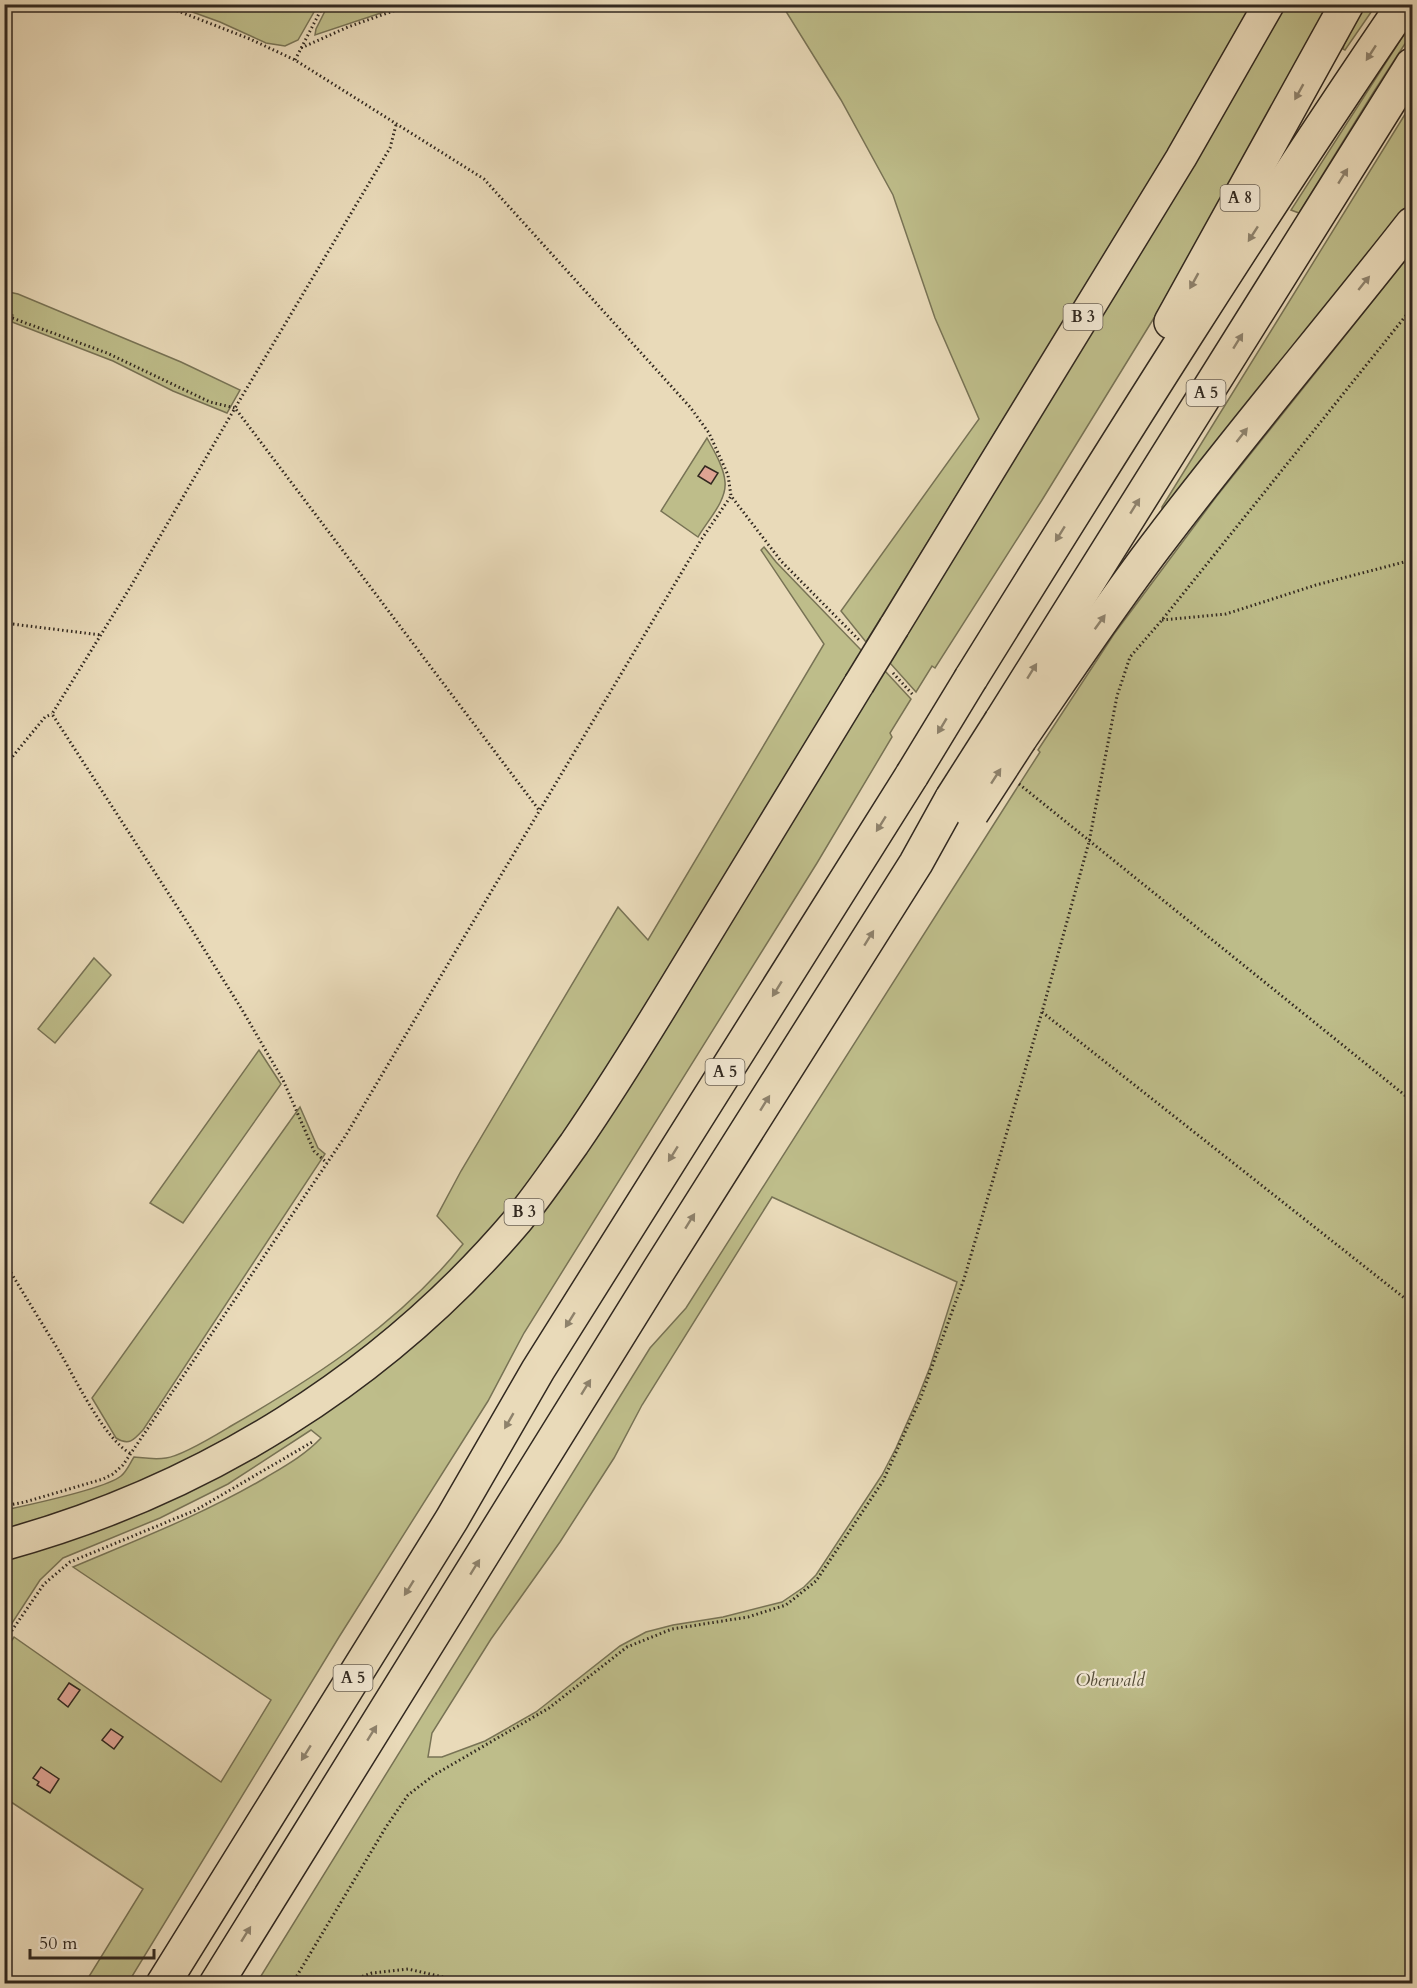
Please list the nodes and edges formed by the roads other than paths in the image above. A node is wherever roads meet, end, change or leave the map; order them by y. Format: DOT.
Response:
graph roads {
  1 [pos="1269,4"];
  2 [pos="1347,4"];
  3 [pos="1404,4"];
  4 [pos="1413,65"];
  5 [pos="1413,224"];
  6 [pos="1147,396"];
  7 [pos="1010,730"];
  8 [pos="4,1545"];
  9 [pos="163,1983"];
  10 [pos="216,1983"];
  1 -- 8 [label="main road, B 3, bridge"];
  2 -- 6 [label="highway, A 8, one-way"];
  3 -- 6 [label="highway, A 5, one-way"];
  7 -- 4 [label="highway, A 5, one-way"];
  7 -- 5 [label="highway, one-way"];
  6 -- 9 [label="highway, A 5, one-way, bridge"];
  10 -- 7 [label="highway, A 5, one-way, bridge"];
}
